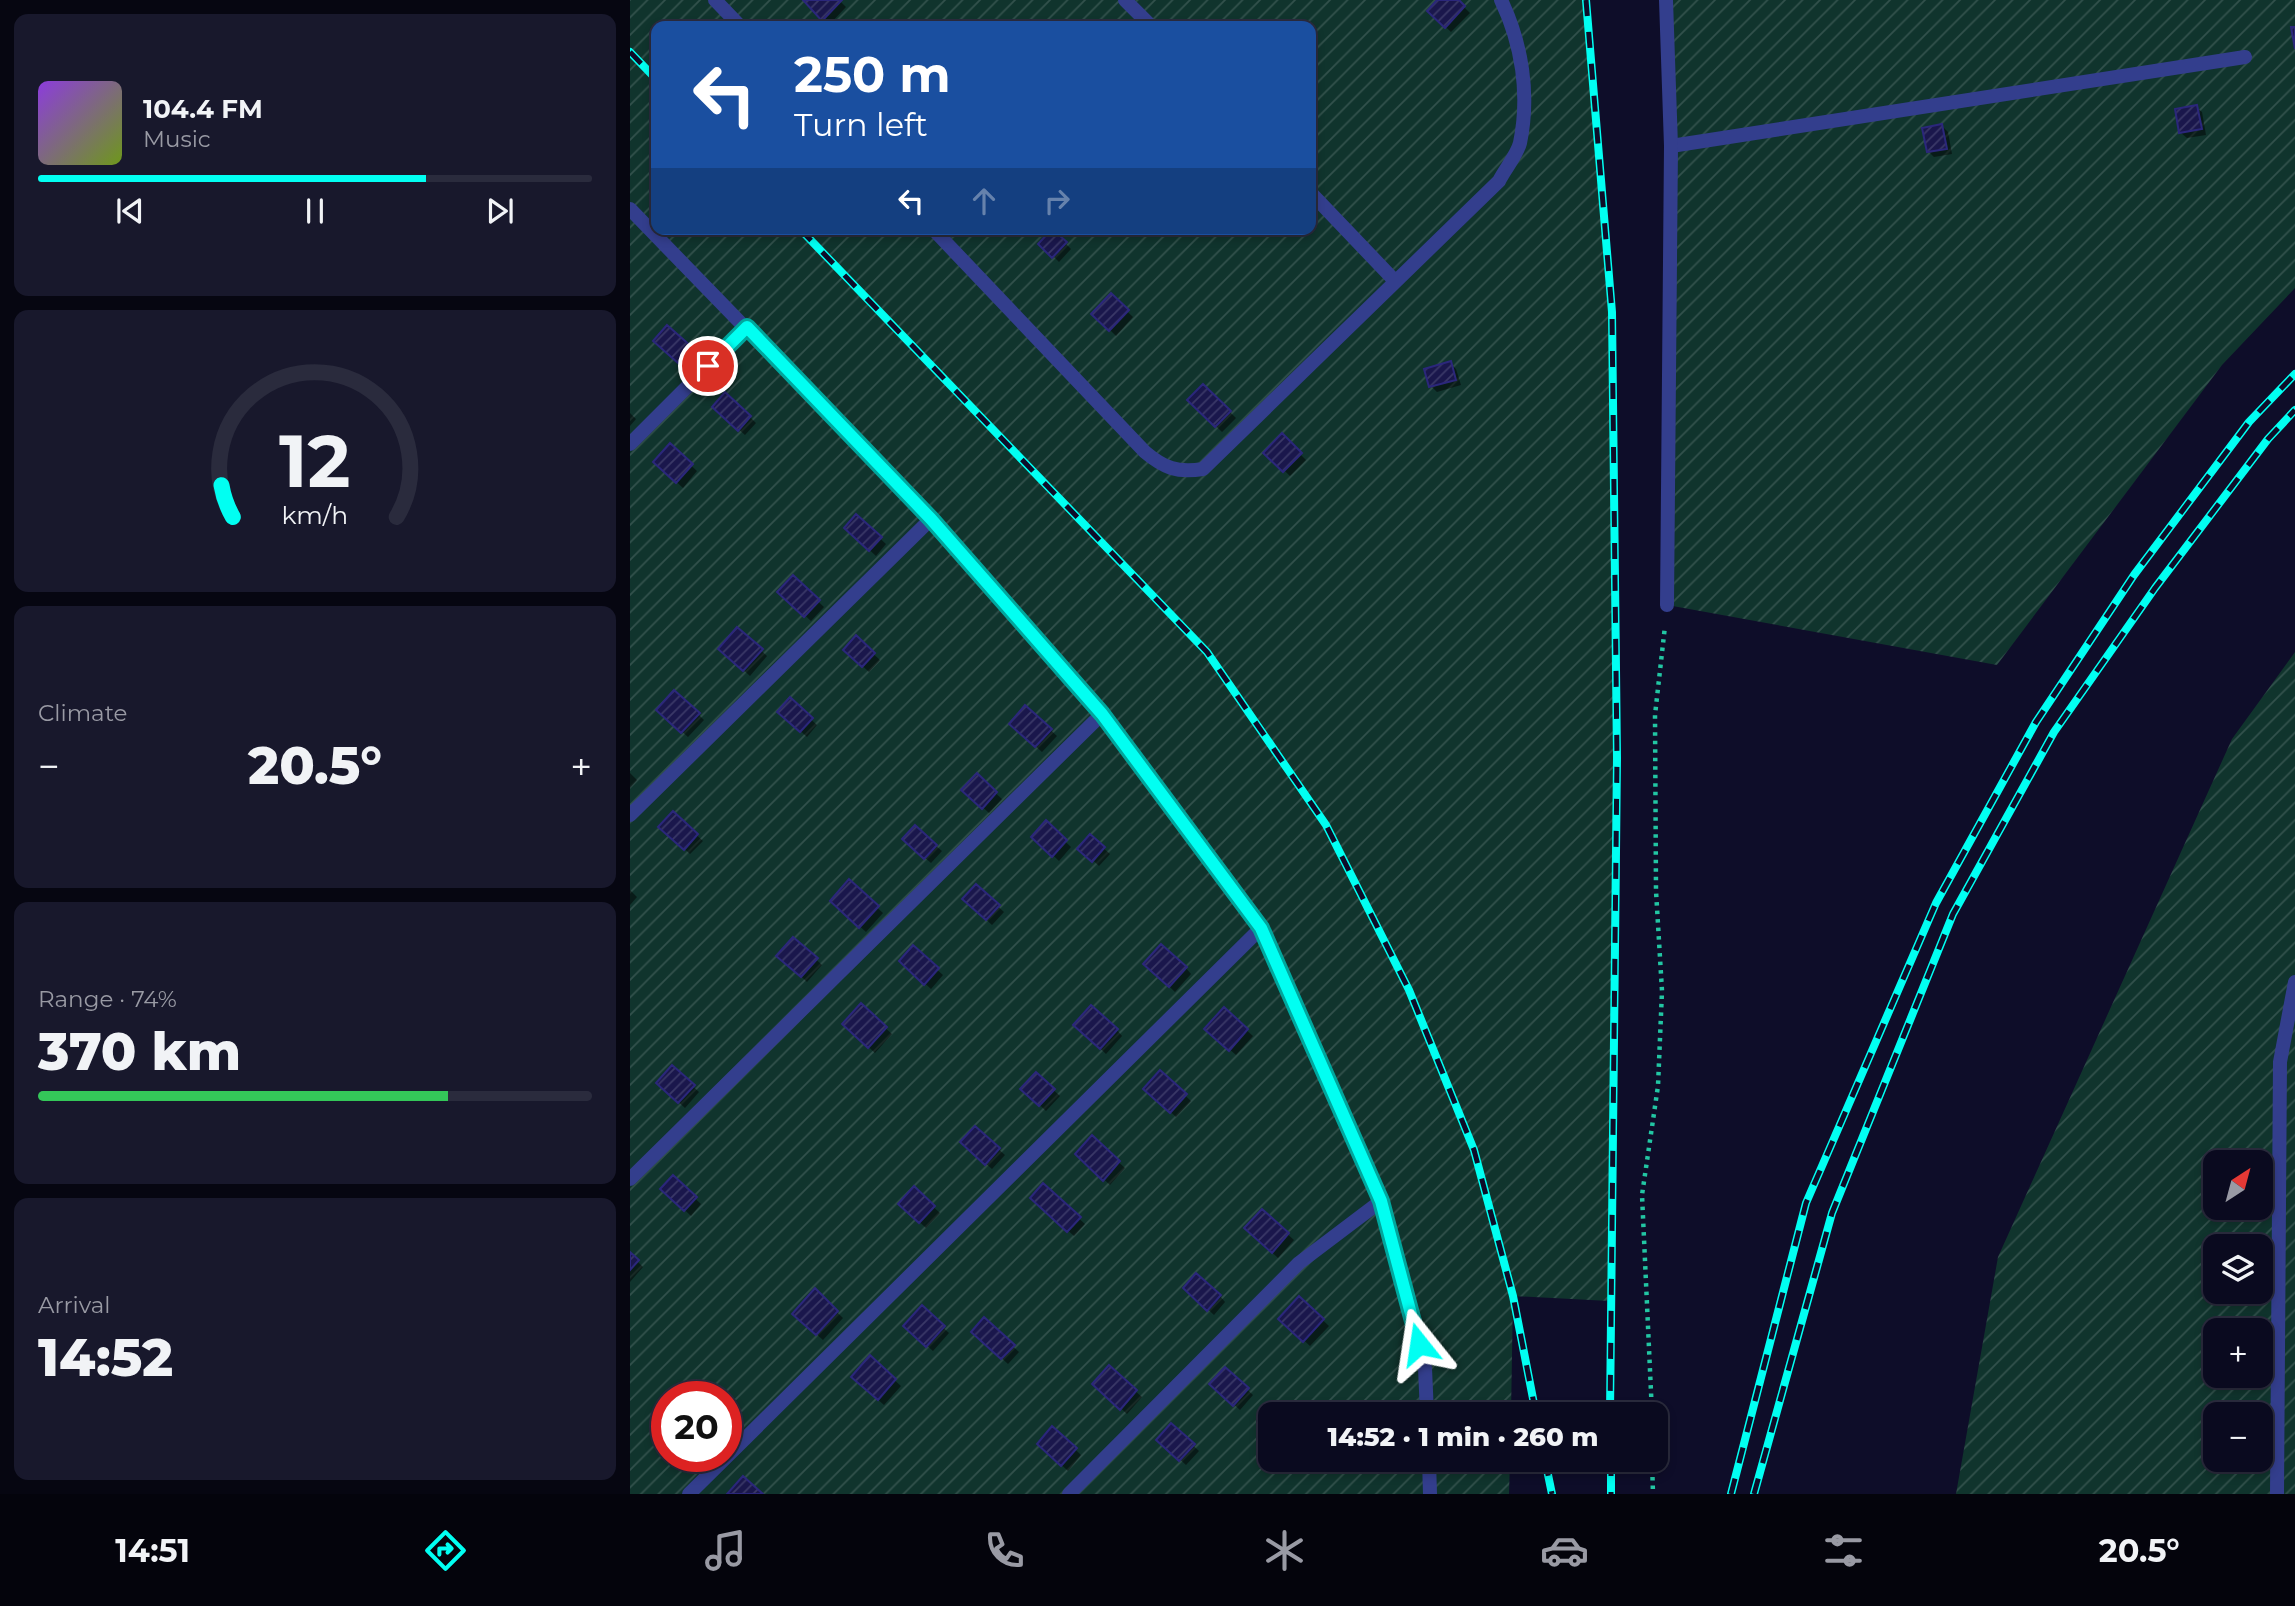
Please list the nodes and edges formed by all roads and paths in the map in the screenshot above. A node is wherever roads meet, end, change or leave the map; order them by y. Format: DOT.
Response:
graph roads {
  1 [pos="715,0"];
  2 [pos="1125,0"];
  3 [pos="1501,0"];
  4 [pos="1665,0"];
  5 [pos="735,21"];
  6 [pos="1146,21"];
  7 [pos="2245,57"];
  8 [pos="1671,146"];
  9 [pos="1316,198"];
  10 [pos="630,209"];
  11 [pos="651,230"];
  12 [pos="656,235"];
  13 [pos="939,235"];
  14 [pos="1395,281"];
  15 [pos="747,327"];
  16 [pos="630,443"];
  17 [pos="931,519"];
  18 [pos="1667,605"];
  19 [pos="1102,714"];
  20 [pos="630,815"];
  21 [pos="1261,928"];
  22 [pos="2295,982"];
  23 [pos="630,1179"];
  24 [pos="1381,1201"];
  25 [pos="1426,1402"];
  26 [pos="1651,1402"];
  27 [pos="1429,1472"];
  28 [pos="1653,1472"];
  29 [pos="689,1494"];
  30 [pos="1069,1494"];
  31 [pos="1430,1494"];
  32 [pos="1653,1494"];
  33 [pos="2277,1494"];
  1 -- 5 [label="street"];
  2 -- 6 [label="street"];
  3 -- 14 [label="street"];
  4 -- 8 [label="street"];
  7 -- 8 [label="street"];
  8 -- 18 [label="street"];
  9 -- 14 [label="street"];
  10 -- 11 [label="street"];
  12 -- 15 [label="street"];
  13 -- 14 [label="street"];
  15 -- 16 [label="street"];
  15 -- 17 [label="street"];
  17 -- 19 [label="street"];
  17 -- 20 [label="street"];
  18 -- 26 [label="path"];
  19 -- 21 [label="street"];
  19 -- 23 [label="street"];
  21 -- 24 [label="street"];
  21 -- 29 [label="street"];
  22 -- 33 [label="street"];
  24 -- 25 [label="street"];
  24 -- 30 [label="street"];
  27 -- 31 [label="street"];
  28 -- 32 [label="path"];
}
